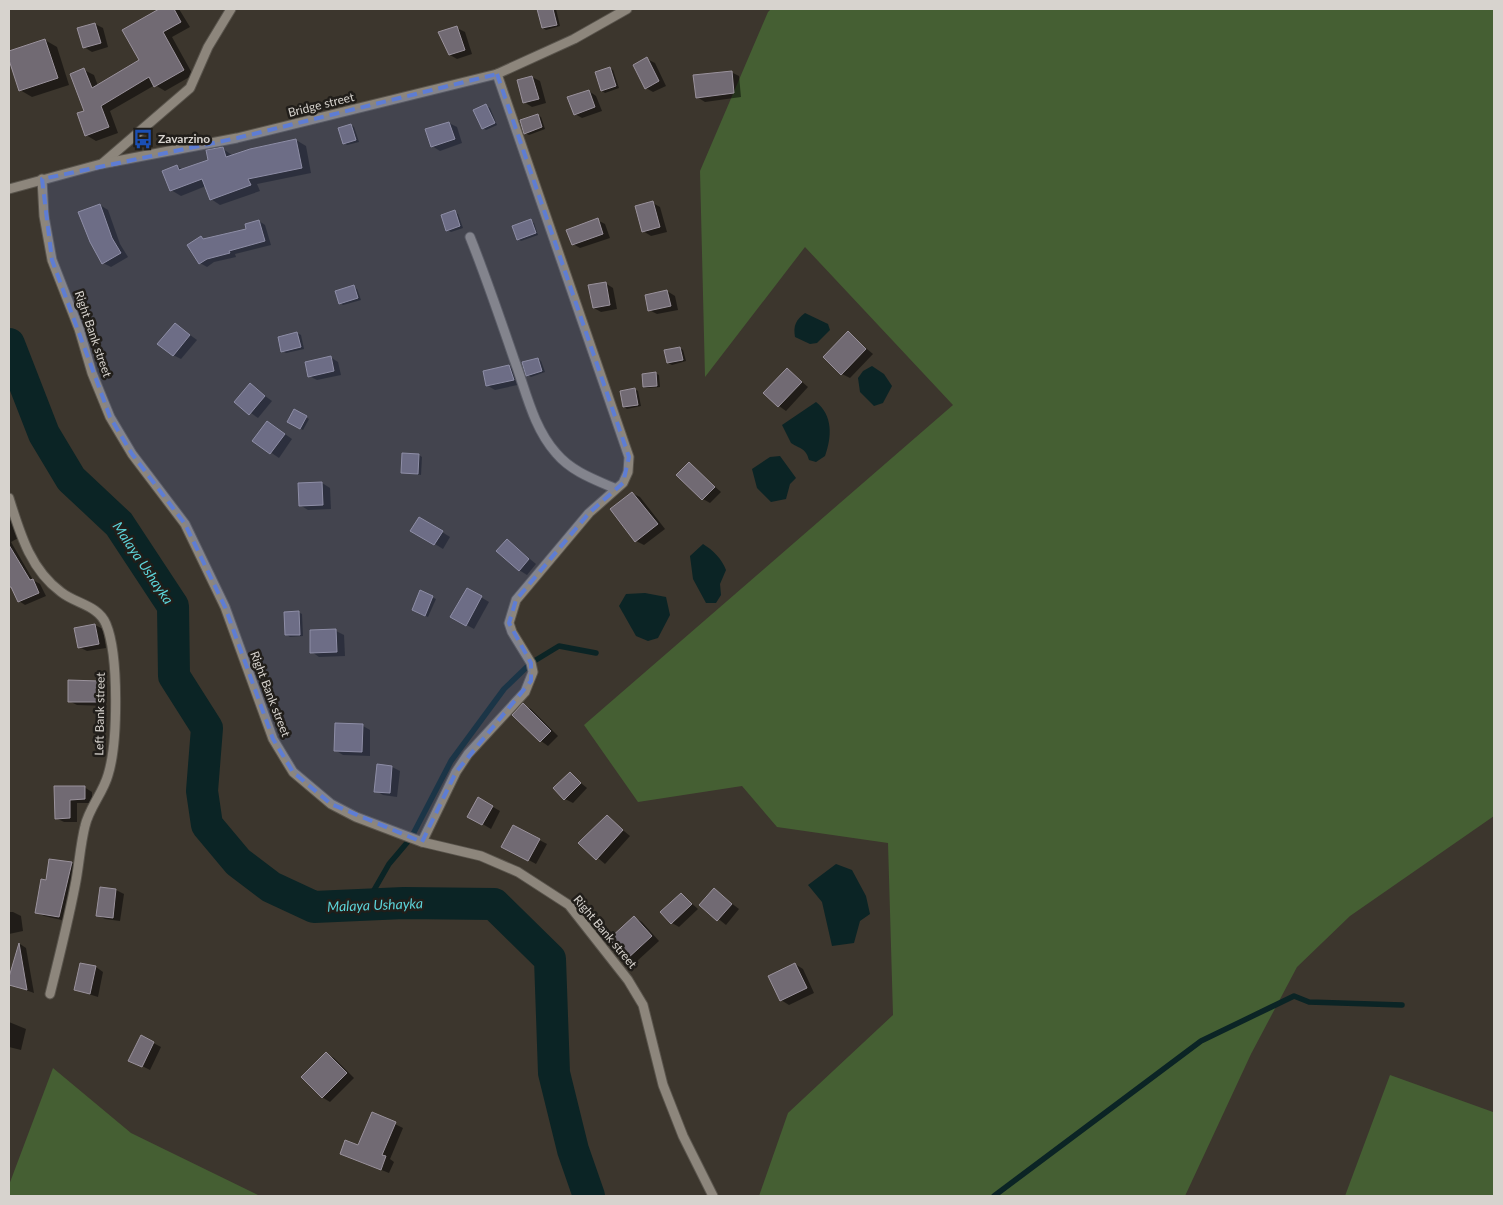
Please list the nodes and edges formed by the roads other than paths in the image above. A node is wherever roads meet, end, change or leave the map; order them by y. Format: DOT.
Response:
graph roads {
  1 [pos="231,9"];
  2 [pos="627,9"];
  3 [pos="497,74"];
  4 [pos="101,164"];
  5 [pos="42,179"];
  6 [pos="9,189"];
  7 [pos="470,237"];
  8 [pos="614,488"];
  9 [pos="9,498"];
  10 [pos="422,842"];
  11 [pos="50,994"];
  12 [pos="713,1196"];
  1 -- 4 [label="street"];
  2 -- 3 [label="street, Bridge street"];
  3 -- 4 [label="street, Bridge street"];
  3 -- 8 [label="street"];
  4 -- 5 [label="street, Bridge street"];
  5 -- 6 [label="street, Bridge street"];
  5 -- 10 [label="street, Right Bank street"];
  7 -- 8 [label="street"];
  8 -- 10 [label="street"];
  9 -- 11 [label="street, Left Bank street"];
  10 -- 12 [label="street, Right Bank street"];
}
